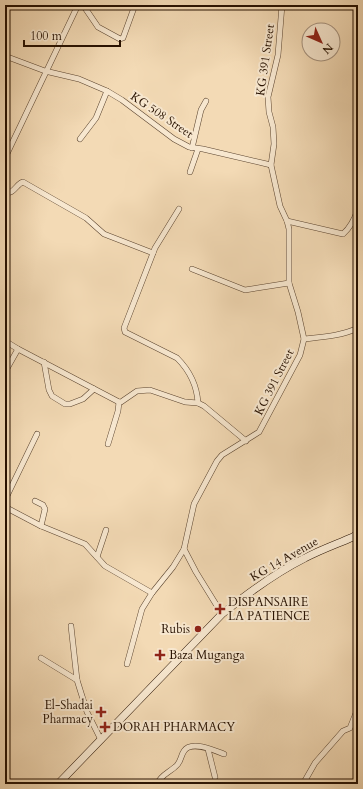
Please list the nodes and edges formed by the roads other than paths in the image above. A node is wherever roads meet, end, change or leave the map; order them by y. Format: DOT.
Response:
graph roads {
  1 [pos="78,5"];
  2 [pos="83,5"];
  3 [pos="135,5"];
  4 [pos="282,5"];
  5 [pos="5,56"];
  6 [pos="45,71"];
  7 [pos="107,91"];
  8 [pos="206,100"];
  9 [pos="80,139"];
  10 [pos="195,148"];
  11 [pos="5,158"];
  12 [pos="271,166"];
  13 [pos="190,172"];
  14 [pos="5,192"];
  15 [pos="179,209"];
  16 [pos="358,209"];
  17 [pos="287,221"];
  18 [pos="152,253"];
  19 [pos="192,269"];
  20 [pos="289,283"];
  21 [pos="358,328"];
  22 [pos="304,339"];
  23 [pos="5,341"];
  24 [pos="18,349"];
  25 [pos="44,362"];
  26 [pos="5,372"];
  27 [pos="94,389"];
  28 [pos="119,402"];
  29 [pos="198,403"];
  30 [pos="38,434"];
  31 [pos="246,441"];
  32 [pos="108,444"];
  33 [pos="5,500"];
  34 [pos="35,501"];
  35 [pos="5,507"];
  36 [pos="40,526"];
  37 [pos="106,530"];
  38 [pos="356,536"];
  39 [pos="184,549"];
  40 [pos="97,557"];
  41 [pos="152,592"];
  42 [pos="222,614"];
  43 [pos="71,626"];
  44 [pos="41,658"];
  45 [pos="127,664"];
  46 [pos="77,680"];
  47 [pos="358,708"];
  48 [pos="101,740"];
  49 [pos="208,748"];
  50 [pos="224,754"];
  51 [pos="216,777"];
  52 [pos="58,784"];
  53 [pos="157,784"];
  54 [pos="303,784"];
  1 -- 6 [label="street"];
  2 -- 3 [label="street"];
  4 -- 12 [label="street, KG 391 Street"];
  5 -- 6 [label="street, KG 508 Street"];
  6 -- 7 [label="street, KG 508 Street"];
  6 -- 11 [label="street"];
  7 -- 9 [label="street"];
  7 -- 10 [label="street, KG 508 Street"];
  8 -- 10 [label="street"];
  10 -- 12 [label="street, KG 508 Street"];
  10 -- 13 [label="street"];
  12 -- 17 [label="street, KG 391 Street"];
  14 -- 18 [label="street"];
  15 -- 18 [label="street"];
  16 -- 17 [label="street"];
  17 -- 20 [label="street, KG 391 Street"];
  18 -- 29 [label="street"];
  19 -- 20 [label="street"];
  20 -- 22 [label="street, KG 391 Street"];
  21 -- 22 [label="street"];
  22 -- 31 [label="street, KG 391 Street"];
  23 -- 24 [label="street"];
  24 -- 25 [label="street"];
  24 -- 26 [label="street"];
  25 -- 27 [label="street"];
  25 -- 27 [label="street"];
  27 -- 28 [label="street"];
  28 -- 29 [label="street"];
  28 -- 32 [label="street"];
  29 -- 31 [label="street"];
  30 -- 33 [label="street"];
  31 -- 39 [label="street, KG 391 Street"];
  34 -- 36 [label="street"];
  35 -- 36 [label="street"];
  36 -- 40 [label="street"];
  37 -- 40 [label="street"];
  38 -- 42 [label="main road, KG 14 Avenue"];
  39 -- 41 [label="street"];
  39 -- 42 [label="street"];
  40 -- 41 [label="street"];
  41 -- 45 [label="street"];
  42 -- 48 [label="main road, KG 14 Avenue"];
  43 -- 46 [label="street"];
  44 -- 46 [label="street"];
  46 -- 48 [label="street"];
  47 -- 54 [label="street"];
  48 -- 52 [label="main road, KG 14 Avenue"];
  49 -- 50 [label="street"];
  49 -- 51 [label="street"];
  49 -- 53 [label="street"];
}
